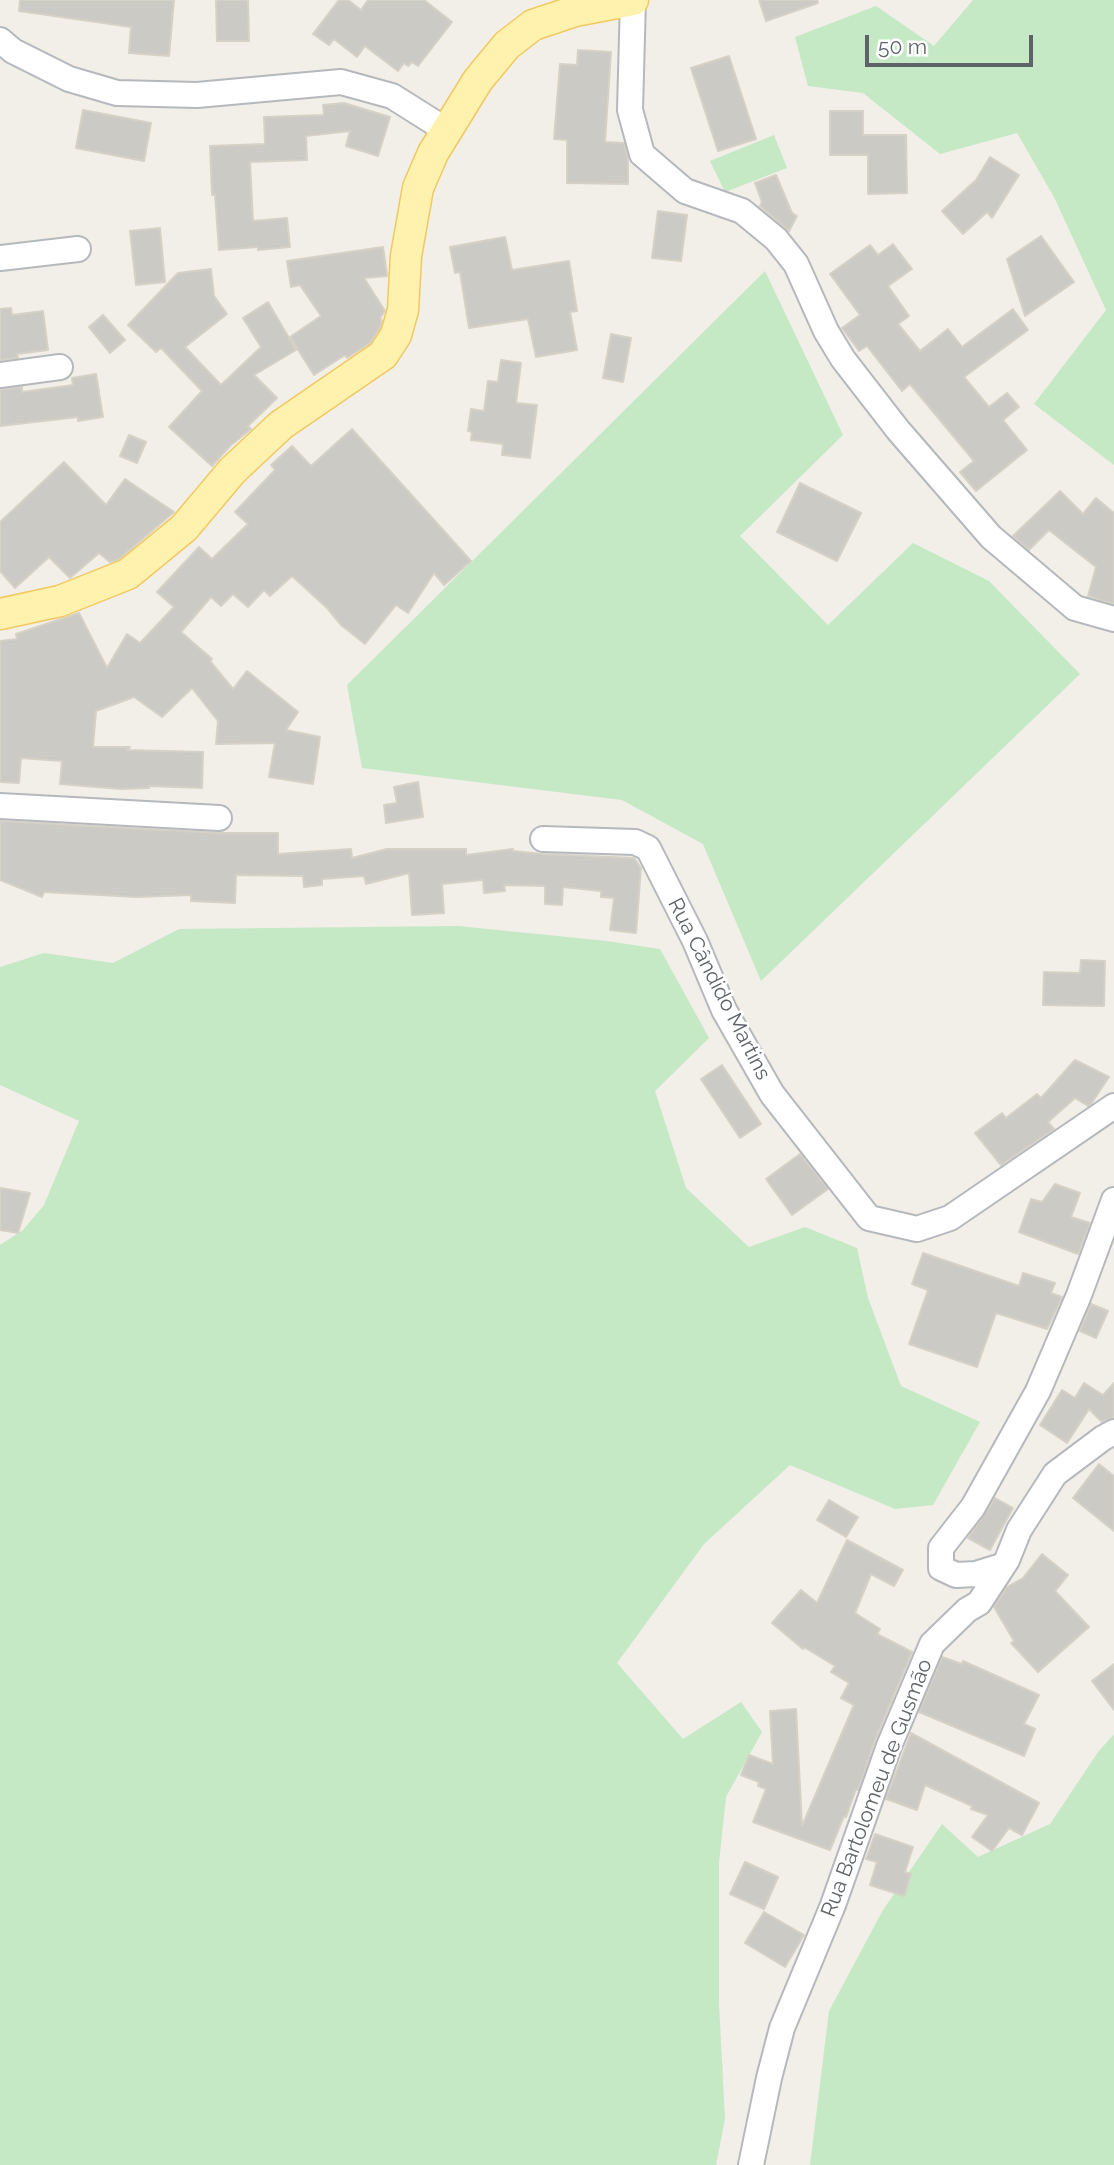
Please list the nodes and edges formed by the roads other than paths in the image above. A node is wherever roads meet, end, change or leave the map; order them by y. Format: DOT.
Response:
graph roads {
  1 [pos="633,0"];
  2 [pos="0,40"];
  3 [pos="446,130"];
  4 [pos="78,249"];
  5 [pos="0,258"];
  6 [pos="60,367"];
  7 [pos="0,375"];
  8 [pos="0,614"];
  9 [pos="1114,618"];
  10 [pos="0,806"];
  11 [pos="219,818"];
  12 [pos="543,839"];
  13 [pos="1114,1107"];
  14 [pos="1114,1200"];
  15 [pos="1114,1432"];
  16 [pos="1002,1566"];
  17 [pos="751,2165"];
  1 -- 3 [label="main road"];
  1 -- 9 [label="street"];
  2 -- 3 [label="street"];
  3 -- 8 [label="main road"];
  4 -- 5 [label="street"];
  6 -- 7 [label="street"];
  10 -- 11 [label="street"];
  12 -- 13 [label="street, Rua Cândido Martins"];
  14 -- 16 [label="street"];
  15 -- 16 [label="street, Rua Bartolomeu de Gusmão"];
  16 -- 17 [label="street, Rua Bartolomeu de Gusmão"];
}
